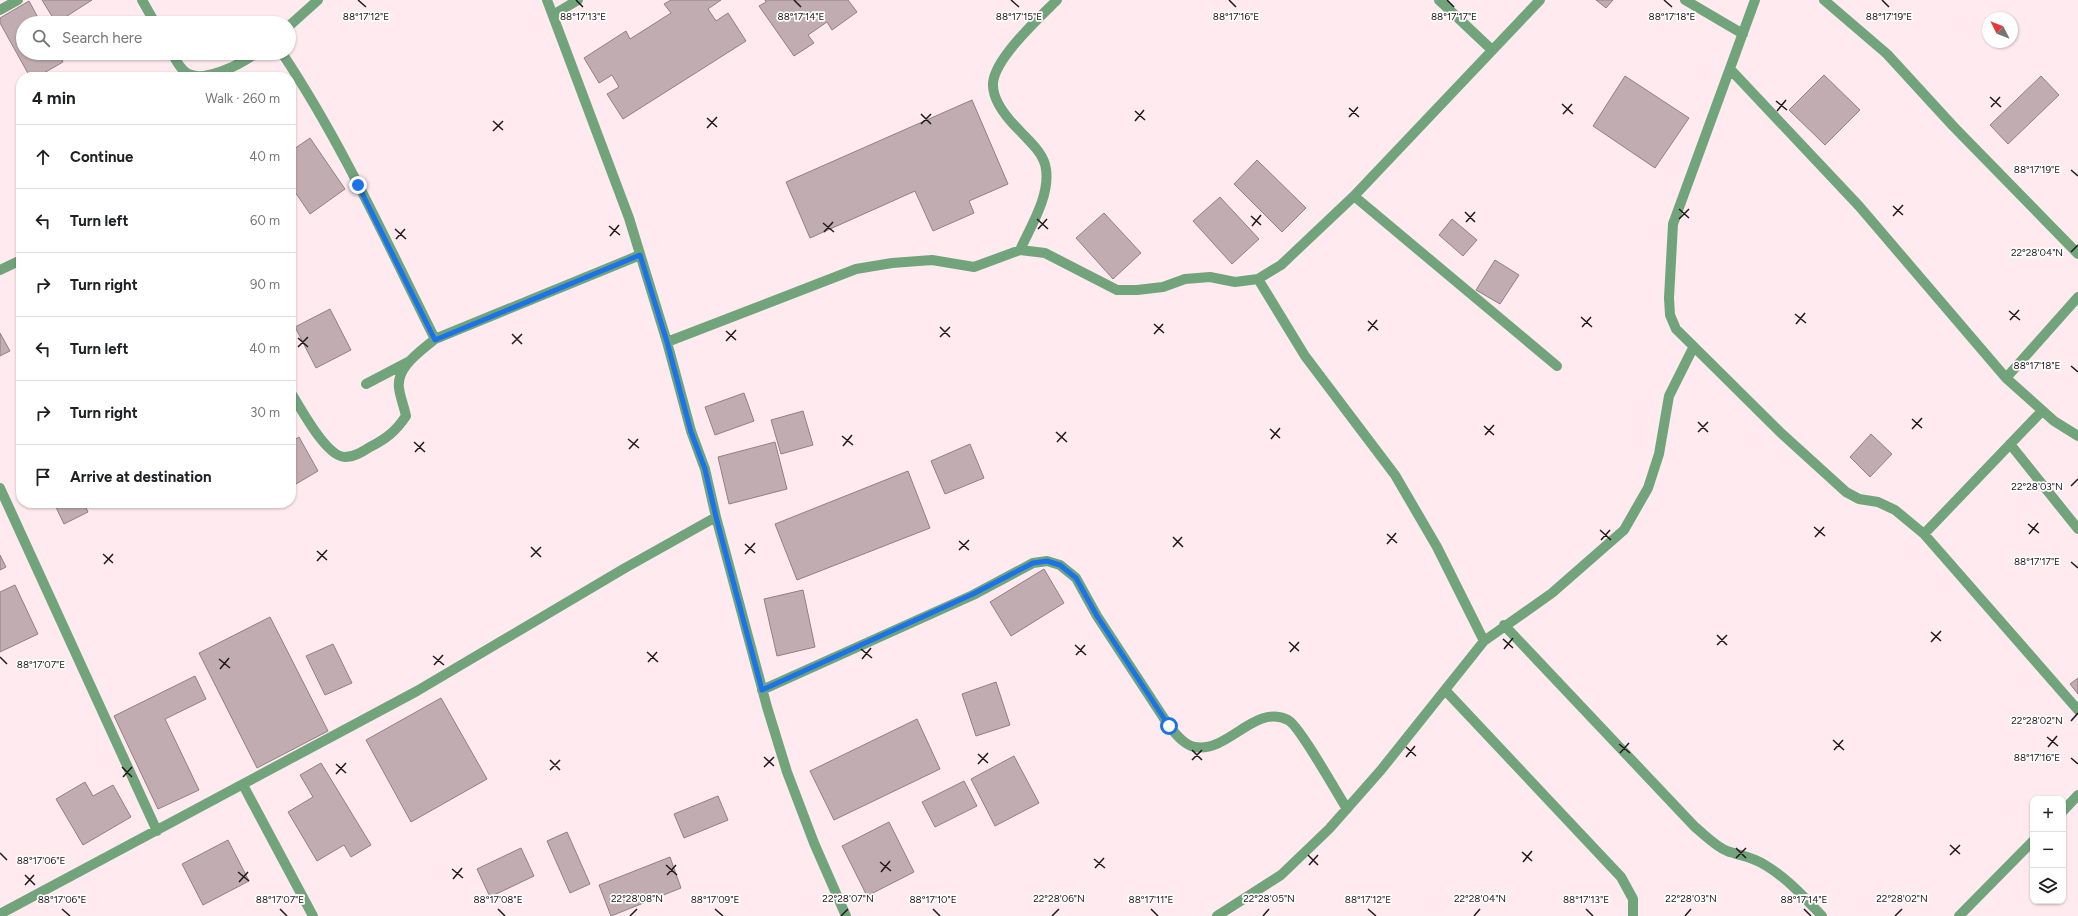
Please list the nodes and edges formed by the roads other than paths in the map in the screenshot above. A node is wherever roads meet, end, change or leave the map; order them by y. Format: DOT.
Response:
graph roads {
  1 [pos="18,0"];
  2 [pos="142,0"];
  3 [pos="318,0"];
  4 [pos="547,0"];
  5 [pos="578,0"];
  6 [pos="1057,0"];
  7 [pos="1439,0"];
  8 [pos="1540,0"];
  9 [pos="1685,0"];
  10 [pos="1755,0"];
  11 [pos="1824,0"];
  12 [pos="0,10"];
  13 [pos="553,15"];
  14 [pos="151,16"];
  15 [pos="296,20"];
  16 [pos="1743,34"];
  17 [pos="1492,50"];
  18 [pos="176,60"];
  19 [pos="247,60"];
  20 [pos="287,60"];
  21 [pos="1730,69"];
  22 [pos="184,72"];
  23 [pos="230,72"];
  24 [pos="295,72"];
  25 [pos="296,74"];
  26 [pos="1354,196"];
  27 [pos="1020,250"];
  28 [pos="2078,254"];
  29 [pos="640,255"];
  30 [pos="16,262"];
  31 [pos="0,270"];
  32 [pos="1258,279"];
  33 [pos="2078,297"];
  34 [pos="435,340"];
  35 [pos="667,342"];
  36 [pos="1693,348"];
  37 [pos="410,361"];
  38 [pos="1557,366"];
  39 [pos="2006,378"];
  40 [pos="366,384"];
  41 [pos="296,401"];
  42 [pos="2042,410"];
  43 [pos="2078,436"];
  44 [pos="2010,444"];
  45 [pos="0,488"];
  46 [pos="716,517"];
  47 [pos="2078,529"];
  48 [pos="1924,534"];
  49 [pos="1504,625"];
  50 [pos="1484,641"];
  51 [pos="762,690"];
  52 [pos="1445,690"];
  53 [pos="2078,710"];
  54 [pos="243,785"];
  55 [pos="2078,796"];
  56 [pos="2066,808"];
  57 [pos="1347,809"];
  58 [pos="157,831"];
  59 [pos="2030,844"];
  60 [pos="0,914"];
  61 [pos="314,916"];
  62 [pos="846,916"];
  63 [pos="1218,916"];
  64 [pos="1633,916"];
  65 [pos="1822,916"];
  66 [pos="1959,916"];
  1 -- 12 [label="street"];
  2 -- 14 [label="street"];
  3 -- 15 [label="street"];
  4 -- 13 [label="street"];
  5 -- 13 [label="street"];
  6 -- 27 [label="street"];
  7 -- 17 [label="street"];
  8 -- 17 [label="street"];
  9 -- 16 [label="street"];
  10 -- 16 [label="street"];
  11 -- 28 [label="street"];
  13 -- 29 [label="street"];
  16 -- 21 [label="street"];
  17 -- 26 [label="street"];
  18 -- 22 [label="street"];
  19 -- 23 [label="street"];
  20 -- 24 [label="street"];
  21 -- 36 [label="street"];
  21 -- 39 [label="street"];
  25 -- 34 [label="street"];
  26 -- 32 [label="street"];
  26 -- 38 [label="street"];
  27 -- 32 [label="street"];
  27 -- 35 [label="street"];
  29 -- 34 [label="street"];
  29 -- 35 [label="street"];
  30 -- 31 [label="street"];
  32 -- 50 [label="street"];
  33 -- 39 [label="street"];
  34 -- 37 [label="street"];
  35 -- 46 [label="street"];
  36 -- 48 [label="street"];
  36 -- 49 [label="street"];
  37 -- 40 [label="street"];
  37 -- 41 [label="street"];
  39 -- 42 [label="street"];
  42 -- 43 [label="street"];
  42 -- 44 [label="street"];
  44 -- 47 [label="street"];
  44 -- 48 [label="street"];
  45 -- 58 [label="street"];
  46 -- 51 [label="street"];
  46 -- 54 [label="street"];
  48 -- 53 [label="street"];
  49 -- 50 [label="street"];
  49 -- 65 [label="street"];
  50 -- 52 [label="street"];
  51 -- 57 [label="street"];
  51 -- 62 [label="street"];
  52 -- 57 [label="street"];
  52 -- 64 [label="street"];
  54 -- 58 [label="street"];
  54 -- 61 [label="street"];
  55 -- 56 [label="street"];
  57 -- 63 [label="street"];
  58 -- 60 [label="street"];
  59 -- 66 [label="street"];
}
